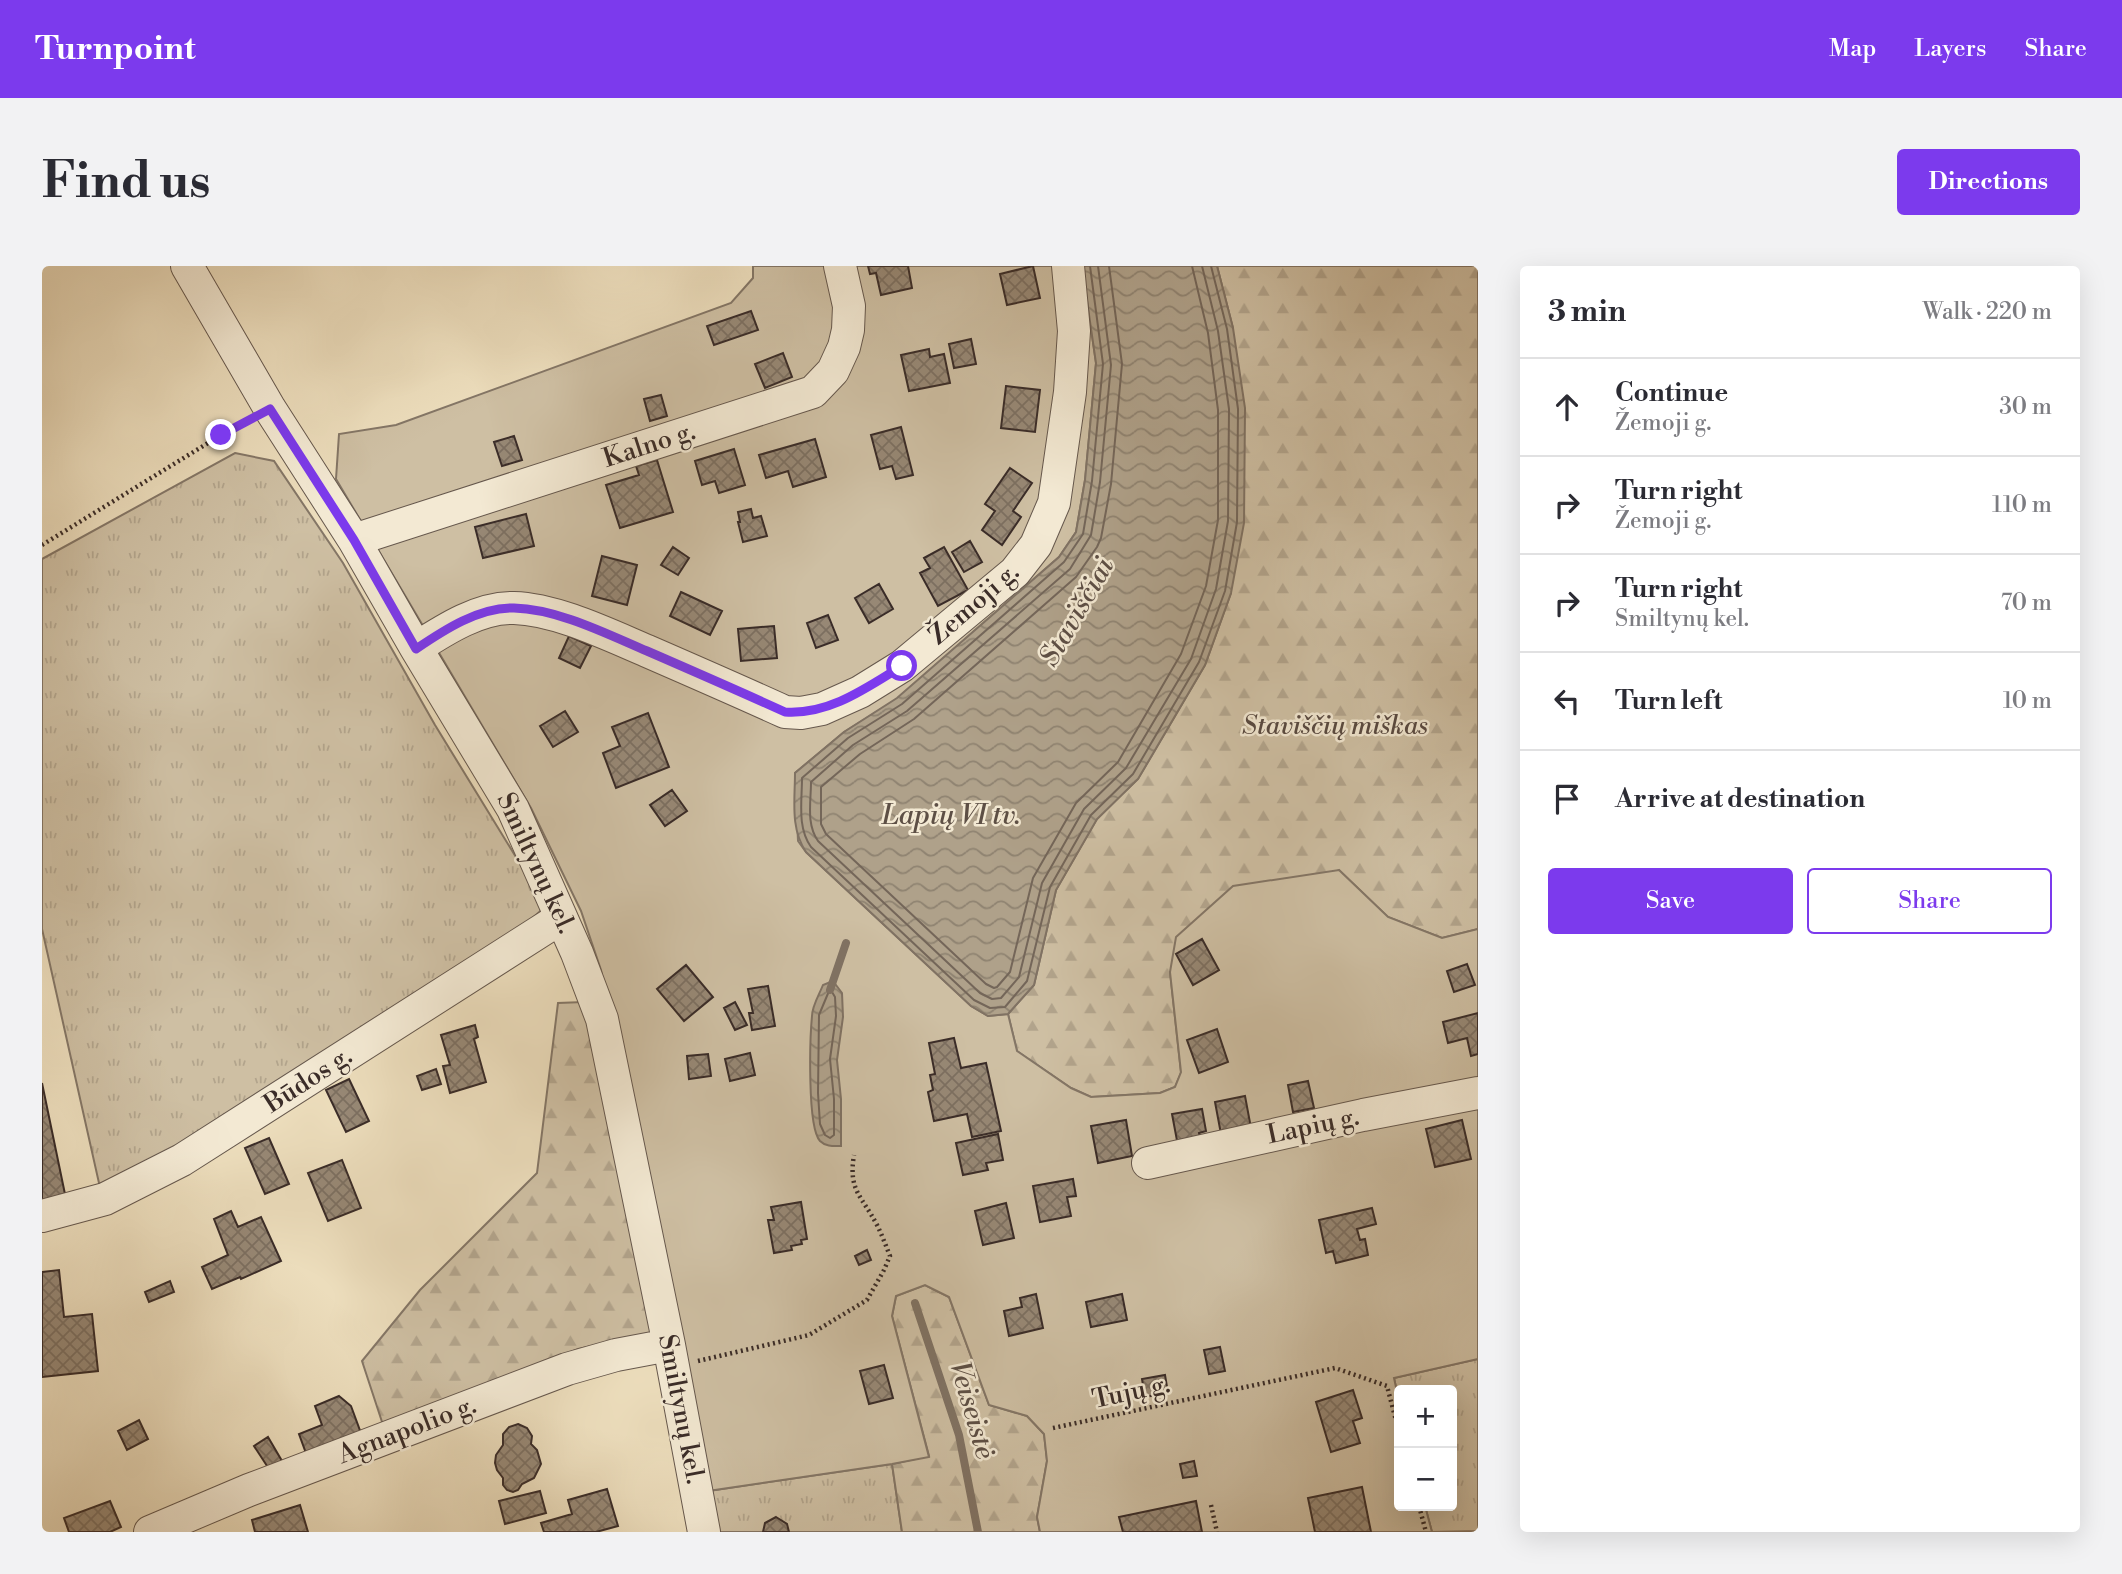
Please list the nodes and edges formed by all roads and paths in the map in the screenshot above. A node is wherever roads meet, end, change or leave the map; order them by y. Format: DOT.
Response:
graph roads {
  1 [pos="187,266"];
  2 [pos="840,266"];
  3 [pos="1068,266"];
  4 [pos="270,409"];
  5 [pos="354,540"];
  6 [pos="42,545"];
  7 [pos="416,649"];
  8 [pos="561,918"];
  9 [pos="1478,1093"];
  10 [pos="854,1155"];
  11 [pos="1148,1163"];
  12 [pos="42,1216"];
  13 [pos="671,1356"];
  14 [pos="1394,1413"];
  15 [pos="1053,1428"];
  16 [pos="1211,1505"];
  17 [pos="1420,1511"];
  18 [pos="150,1532"];
  19 [pos="704,1532"];
  20 [pos="1217,1532"];
  21 [pos="1426,1532"];
  1 -- 4 [label="street, Smiltynų kel."];
  2 -- 5 [label="street, Kalno g."];
  3 -- 7 [label="street, Žemoji g."];
  4 -- 5 [label="street, Smiltynų kel."];
  4 -- 6 [label="path"];
  5 -- 7 [label="street, Smiltynų kel."];
  7 -- 8 [label="street, Smiltynų kel."];
  8 -- 12 [label="street, Būdos g."];
  8 -- 13 [label="street, Smiltynų kel."];
  9 -- 11 [label="street, Lapių g."];
  10 -- 13 [label="path"];
  13 -- 18 [label="street, Agnapolio g."];
  13 -- 19 [label="street, Smiltynų kel."];
  14 -- 15 [label="path, Tujų g."];
  16 -- 20 [label="path"];
  17 -- 21 [label="path"];
}
